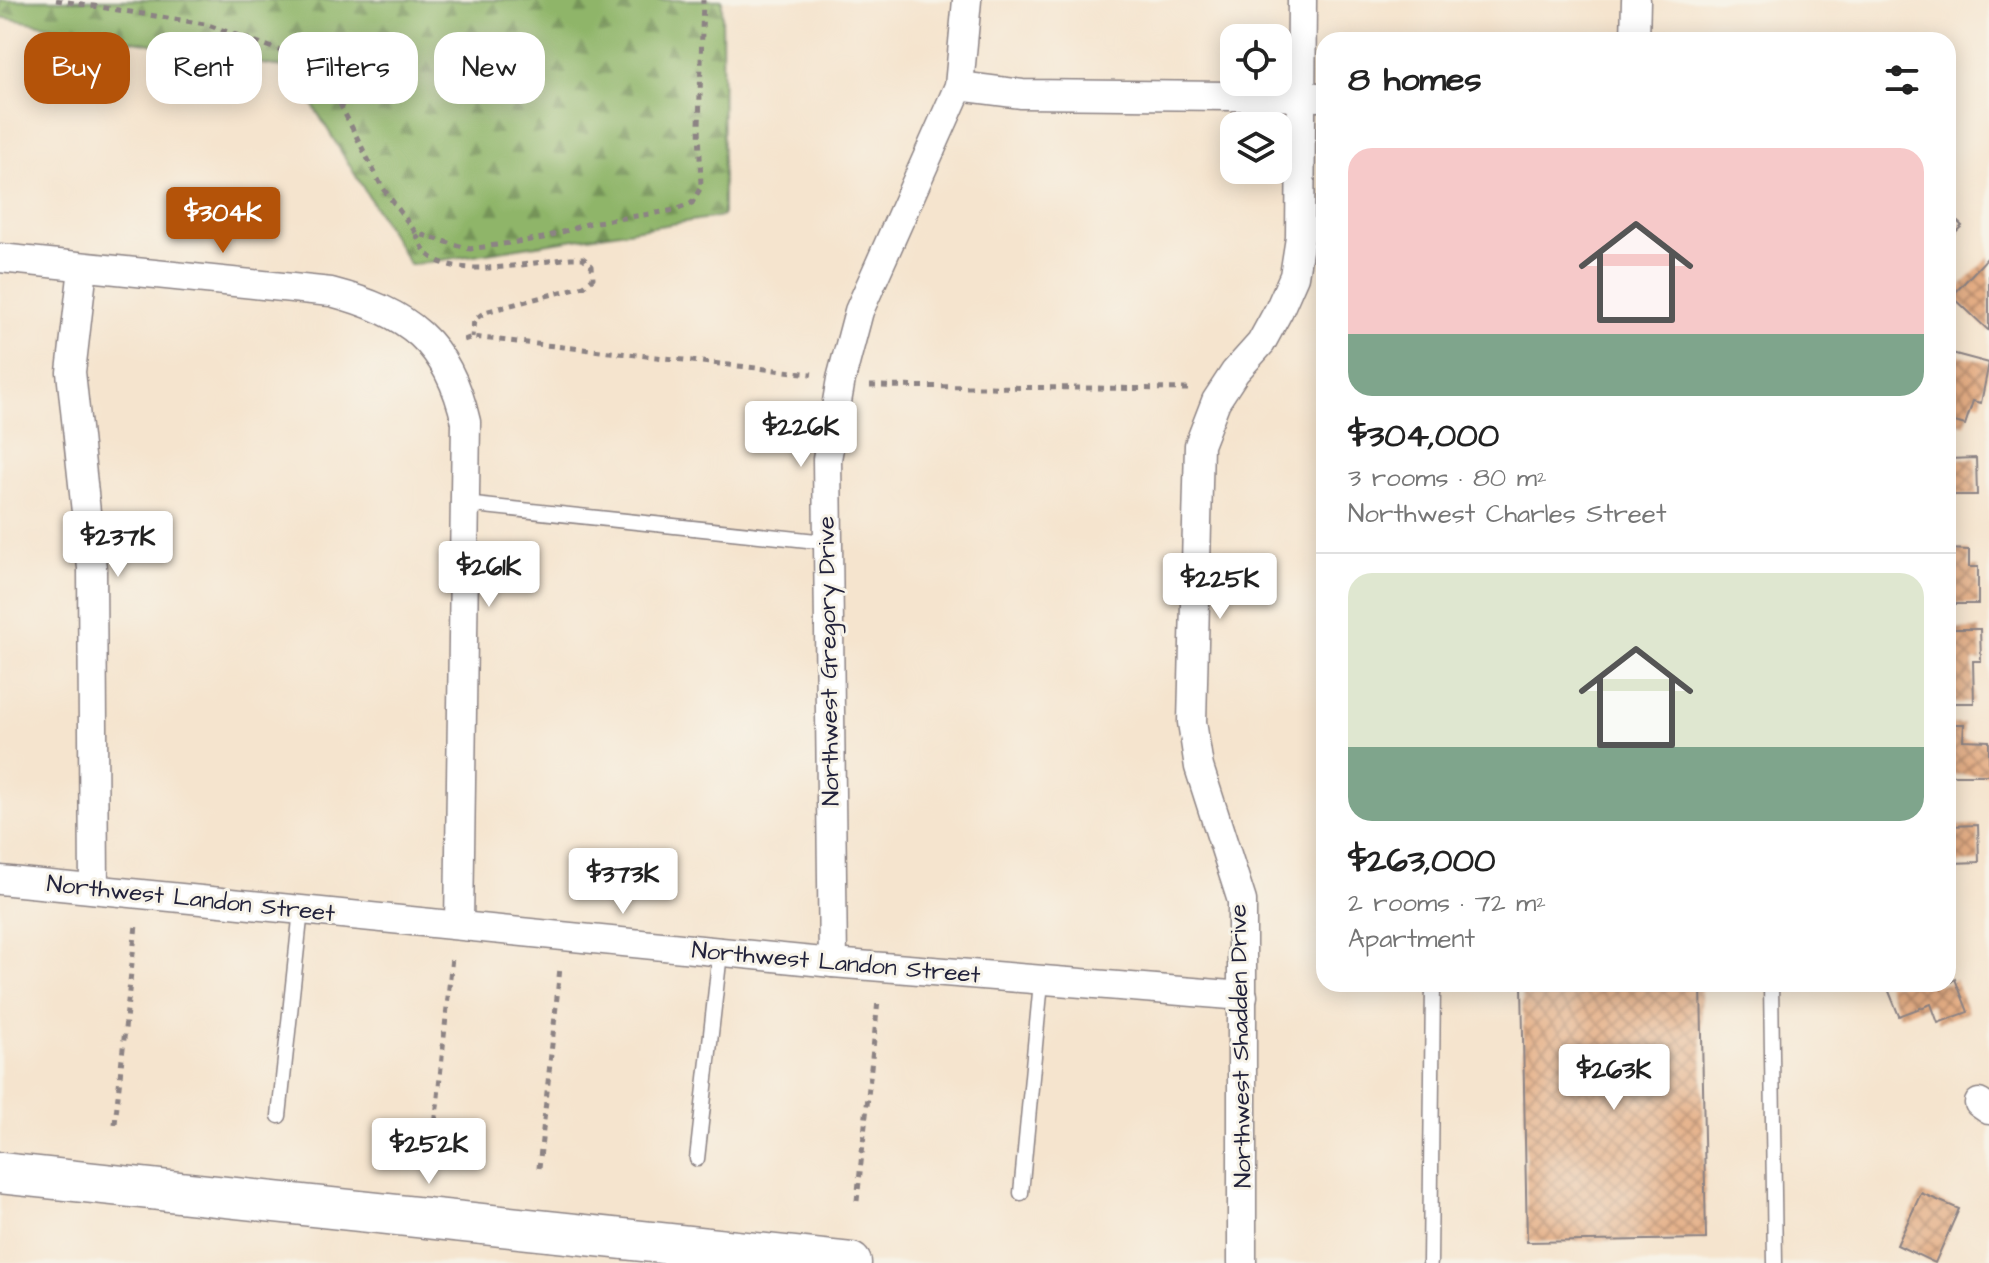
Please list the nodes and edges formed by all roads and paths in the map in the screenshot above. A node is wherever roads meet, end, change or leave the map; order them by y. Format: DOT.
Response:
graph roads {
  1 [pos="56,0"];
  2 [pos="703,0"];
  3 [pos="967,0"];
  4 [pos="1302,0"];
  5 [pos="1636,0"];
  6 [pos="1635,32"];
  7 [pos="959,86"];
  8 [pos="1314,97"];
  9 [pos="416,233"];
  10 [pos="0,258"];
  11 [pos="83,268"];
  12 [pos="472,337"];
  13 [pos="464,340"];
  14 [pos="820,375"];
  15 [pos="862,383"];
  16 [pos="1198,392"];
  17 [pos="465,504"];
  18 [pos="826,542"];
  19 [pos="0,880"];
  20 [pos="94,889"];
  21 [pos="301,910"];
  22 [pos="136,925"];
  23 [pos="459,925"];
  24 [pos="720,953"];
  25 [pos="452,957"];
  26 [pos="833,963"];
  27 [pos="560,968"];
  28 [pos="1041,982"];
  29 [pos="1433,992"];
  30 [pos="1771,992"];
  31 [pos="1243,996"];
  32 [pos="878,1001"];
  33 [pos="279,1116"];
  34 [pos="115,1124"];
  35 [pos="432,1157"];
  36 [pos="697,1159"];
  37 [pos="539,1168"];
  38 [pos="0,1173"];
  39 [pos="1021,1193"];
  40 [pos="857,1201"];
  41 [pos="851,1263"];
  42 [pos="1242,1263"];
  43 [pos="1430,1263"];
  44 [pos="1775,1263"];
  1 -- 9 [label="path"];
  2 -- 9 [label="path"];
  3 -- 7 [label="street, Northwest Gregory Drive"];
  4 -- 8 [label="street, Northwest Shadden Drive"];
  5 -- 6 [label="street"];
  7 -- 8 [label="street"];
  7 -- 18 [label="street, Northwest Gregory Drive"];
  8 -- 31 [label="street, Northwest Shadden Drive"];
  9 -- 12 [label="path"];
  10 -- 11 [label="street"];
  11 -- 17 [label="street"];
  11 -- 20 [label="street"];
  12 -- 13 [label="path"];
  12 -- 14 [label="path"];
  15 -- 16 [label="path"];
  17 -- 18 [label="lane"];
  17 -- 23 [label="street"];
  18 -- 26 [label="street, Northwest Gregory Drive"];
  19 -- 20 [label="street, Northwest Landon Street"];
  20 -- 21 [label="street, Northwest Landon Street"];
  21 -- 23 [label="street, Northwest Landon Street"];
  21 -- 33 [label="lane"];
  22 -- 34 [label="path"];
  23 -- 24 [label="street, Northwest Landon Street"];
  24 -- 26 [label="street, Northwest Landon Street"];
  24 -- 36 [label="lane"];
  25 -- 35 [label="path"];
  26 -- 28 [label="street, Northwest Landon Street"];
  27 -- 37 [label="path"];
  28 -- 31 [label="street, Northwest Landon Street"];
  28 -- 39 [label="lane"];
  29 -- 43 [label="lane"];
  30 -- 44 [label="lane"];
  31 -- 42 [label="street, Northwest Shadden Drive"];
  32 -- 40 [label="path"];
  38 -- 41 [label="main road"];
}
